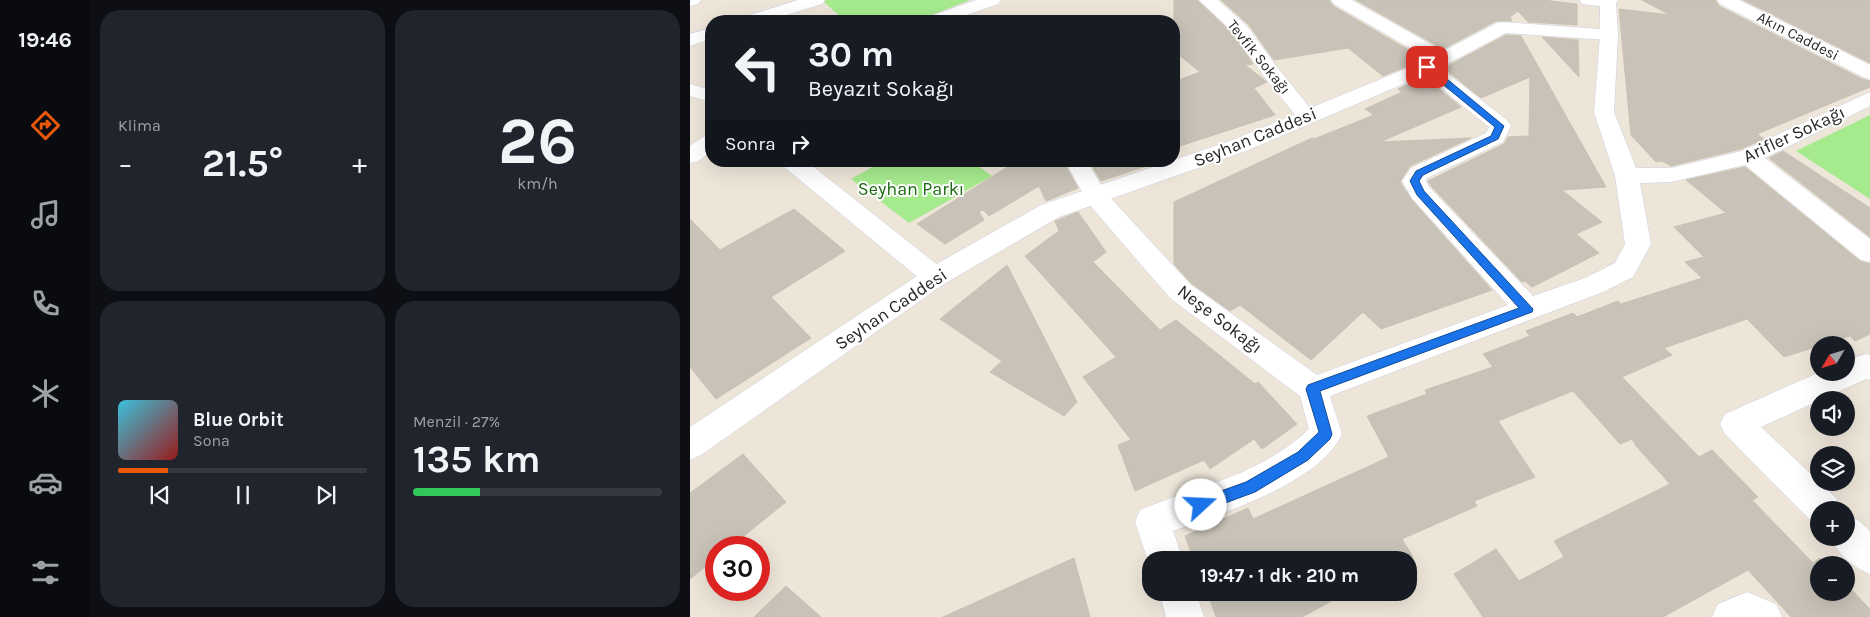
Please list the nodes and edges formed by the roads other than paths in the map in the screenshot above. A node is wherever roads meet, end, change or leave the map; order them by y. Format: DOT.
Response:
graph roads {
  1 [pos="816,0"];
  2 [pos="992,0"];
  3 [pos="1208,0"];
  4 [pos="1340,0"];
  5 [pos="1588,0"];
  6 [pos="1726,0"];
  7 [pos="1608,1"];
  8 [pos="769,15"];
  9 [pos="952,15"];
  10 [pos="705,35"];
  11 [pos="1608,35"];
  12 [pos="690,40"];
  13 [pos="1434,62"];
  14 [pos="1869,72"];
  15 [pos="690,90"];
  16 [pos="705,94"];
  17 [pos="1870,98"];
  18 [pos="1307,117"];
  19 [pos="705,146"];
  20 [pos="690,156"];
  21 [pos="1749,157"];
  22 [pos="798,167"];
  23 [pos="1079,167"];
  24 [pos="1180,167"];
  25 [pos="1180,167"];
  26 [pos="1627,176"];
  27 [pos="1096,197"];
  28 [pos="1870,253"];
  29 [pos="935,277"];
  30 [pos="1528,309"];
  31 [pos="1870,368"];
  32 [pos="1313,389"];
  33 [pos="692,440"];
  34 [pos="1815,501"];
  35 [pos="1855,541"];
  36 [pos="1162,551"];
  37 [pos="1870,556"];
  38 [pos="1180,601"];
  39 [pos="1185,617"];
  40 [pos="1731,617"];
  41 [pos="1763,617"];
  1 -- 8 [label="street"];
  2 -- 9 [label="street"];
  3 -- 18 [label="street, Tevfik Sokağı"];
  4 -- 13 [label="street"];
  5 -- 7 [label="street"];
  6 -- 14 [label="street, Akın Caddesi"];
  7 -- 11 [label="street"];
  10 -- 12 [label="street"];
  11 -- 13 [label="street, Seyhan Caddesi"];
  11 -- 26 [label="street"];
  13 -- 18 [label="street, Seyhan Caddesi"];
  13 -- 30 [label="street"];
  15 -- 16 [label="street"];
  17 -- 21 [label="street, Arifler Sokağı"];
  18 -- 24 [label="street, Seyhan Caddesi"];
  19 -- 20 [label="street"];
  21 -- 26 [label="street, Arifler Sokağı"];
  21 -- 28 [label="street"];
  22 -- 29 [label="street"];
  23 -- 27 [label="street, Neşe Sokağı"];
  25 -- 27 [label="street, Seyhan Caddesi"];
  26 -- 30 [label="street"];
  27 -- 29 [label="street, Seyhan Caddesi"];
  27 -- 32 [label="street, Neşe Sokağı"];
  29 -- 33 [label="street, Seyhan Caddesi"];
  30 -- 32 [label="street"];
  31 -- 34 [label="street"];
  32 -- 36 [label="street"];
  35 -- 37 [label="street"];
  38 -- 39 [label="street"];
  40 -- 41 [label="street"];
}
